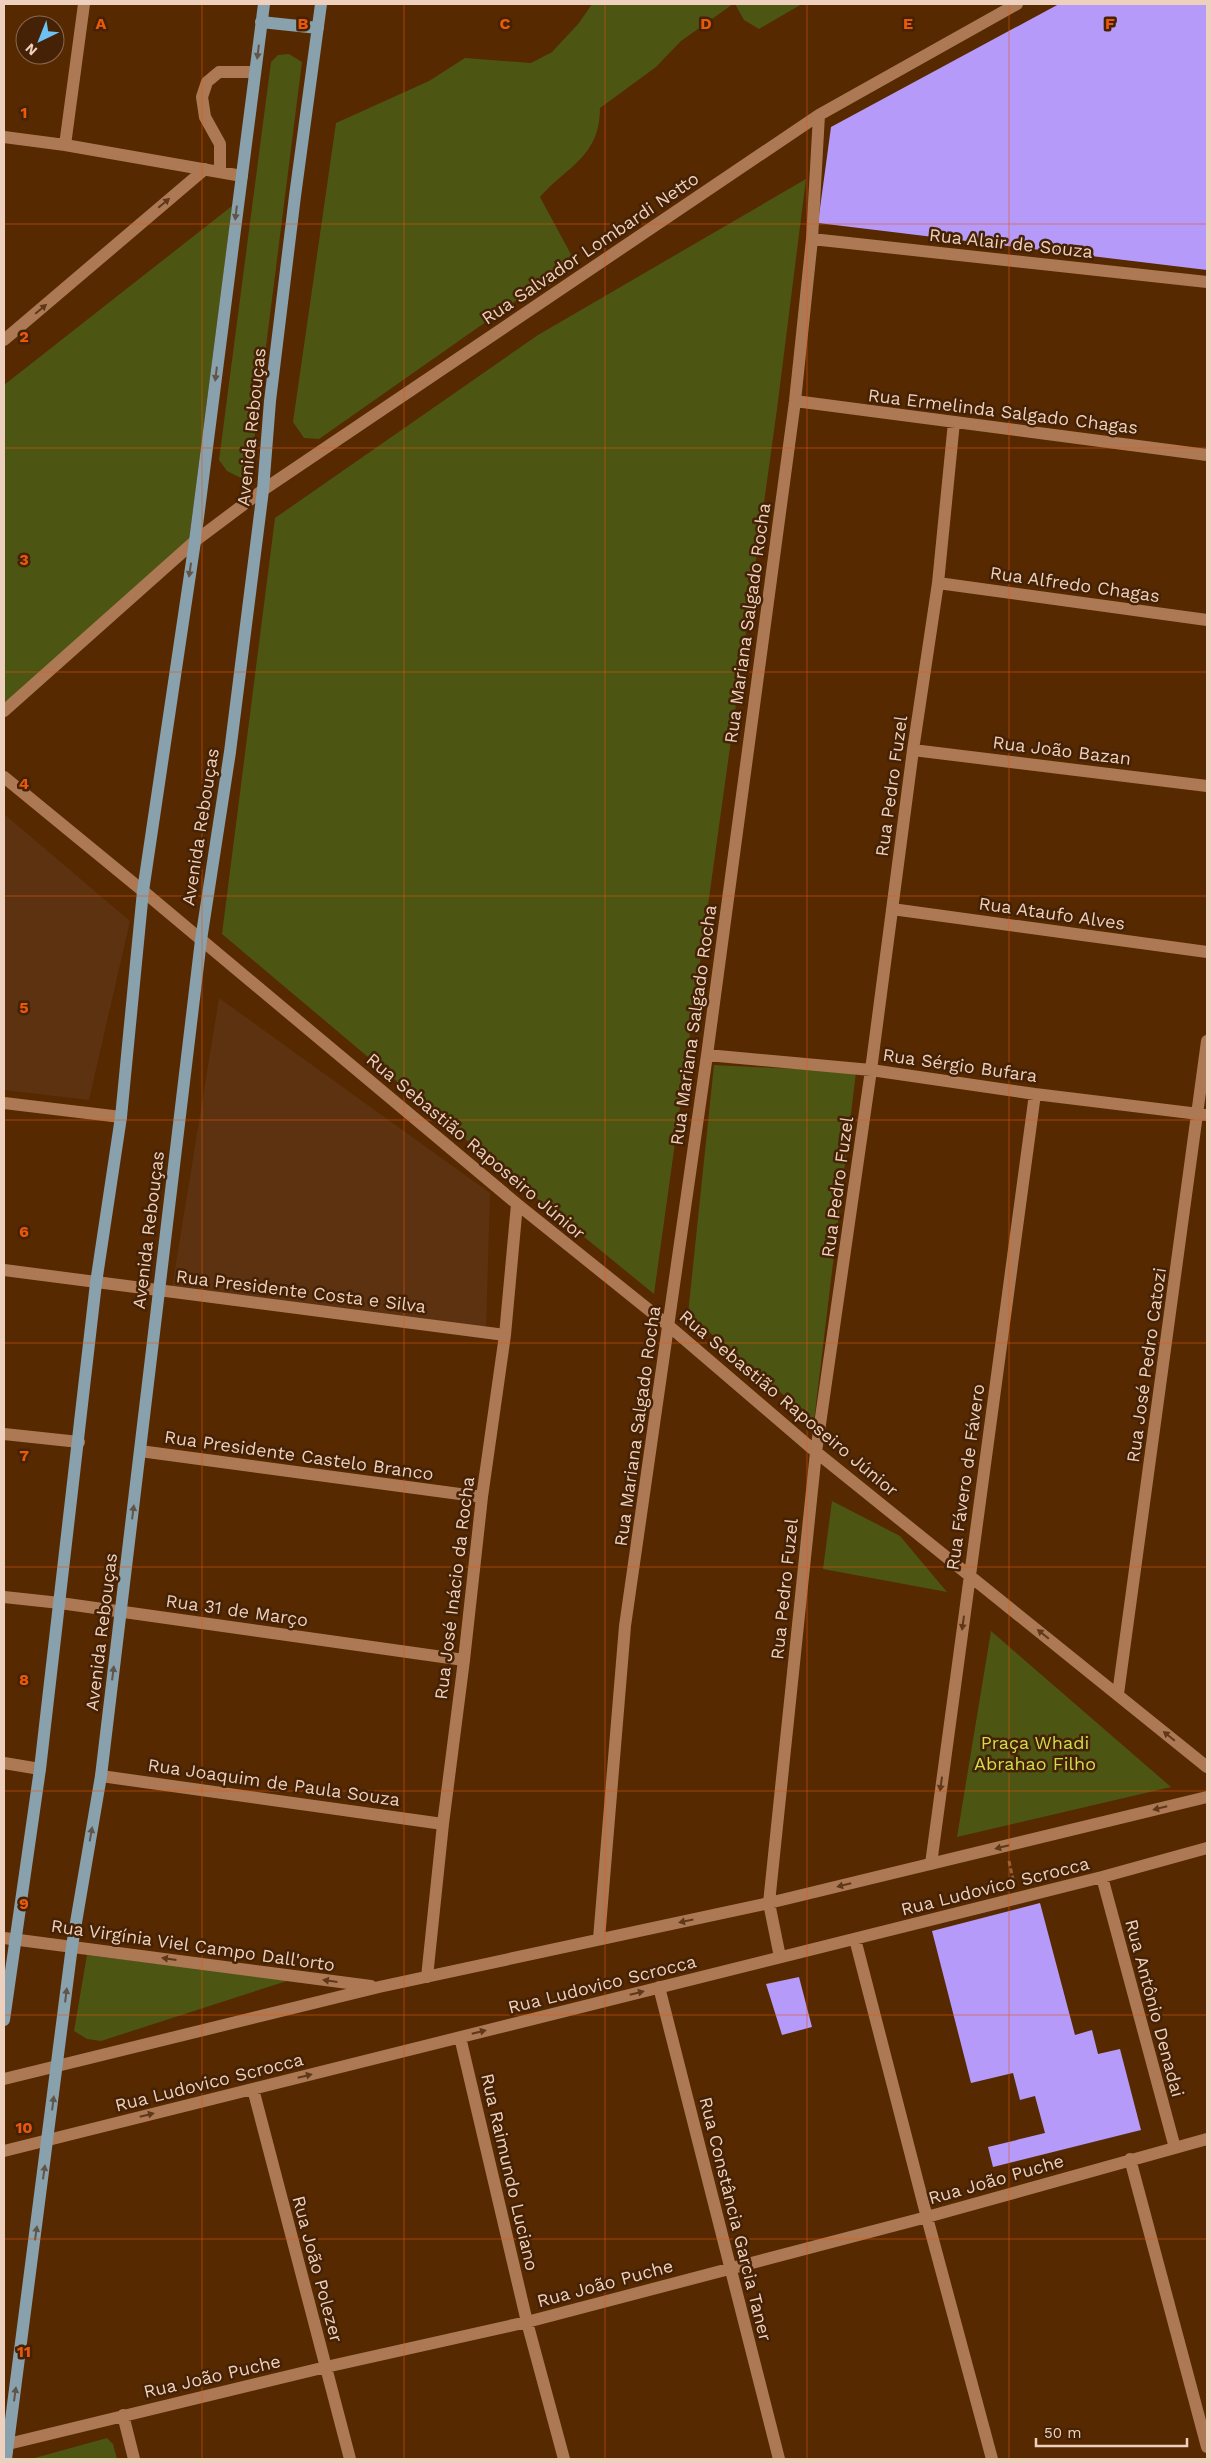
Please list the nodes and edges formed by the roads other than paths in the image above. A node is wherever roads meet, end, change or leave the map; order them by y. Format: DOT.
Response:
graph roads {
  1 [pos="84,4"];
  2 [pos="264,4"];
  3 [pos="321,4"];
  4 [pos="1017,4"];
  5 [pos="262,22"];
  6 [pos="318,28"];
  7 [pos="255,72"];
  8 [pos="819,115"];
  9 [pos="4,137"];
  10 [pos="66,145"];
  11 [pos="205,169"];
  12 [pos="220,172"];
  13 [pos="242,176"];
  14 [pos="812,239"];
  15 [pos="1207,282"];
  16 [pos="4,340"];
  17 [pos="795,401"];
  18 [pos="954,422"];
  19 [pos="1207,454"];
  20 [pos="263,490"];
  21 [pos="195,540"];
  22 [pos="938,583"];
  23 [pos="1207,620"];
  24 [pos="4,711"];
  25 [pos="912,750"];
  26 [pos="4,777"];
  27 [pos="1207,786"];
  28 [pos="143,890"];
  29 [pos="892,909"];
  30 [pos="201,940"];
  31 [pos="1207,952"];
  32 [pos="1207,1041"];
  33 [pos="707,1055"];
  34 [pos="871,1070"];
  35 [pos="1035,1094"];
  36 [pos="4,1103"];
  37 [pos="1203,1114"];
  38 [pos="121,1117"];
  39 [pos="517,1204"];
  40 [pos="4,1270"];
  41 [pos="96,1283"];
  42 [pos="158,1290"];
  43 [pos="670,1326"];
  44 [pos="505,1335"];
  45 [pos="4,1434"];
  46 [pos="79,1442"];
  47 [pos="140,1450"];
  48 [pos="816,1452"];
  49 [pos="482,1497"];
  50 [pos="969,1574"];
  51 [pos="4,1597"];
  52 [pos="60,1603"];
  53 [pos="121,1611"];
  54 [pos="464,1660"];
  55 [pos="1118,1694"];
  56 [pos="4,1764"];
  57 [pos="1207,1767"];
  58 [pos="40,1769"];
  59 [pos="101,1776"];
  60 [pos="1207,1796"];
  61 [pos="443,1824"];
  62 [pos="1207,1848"];
  63 [pos="931,1864"];
  64 [pos="1102,1877"];
  65 [pos="769,1903"];
  66 [pos="9,1938"];
  67 [pos="599,1938"];
  68 [pos="855,1939"];
  69 [pos="72,1946"];
  70 [pos="780,1957"];
  71 [pos="427,1977"];
  72 [pos="379,1987"];
  73 [pos="659,1988"];
  74 [pos="4,2020"];
  75 [pos="460,2037"];
  76 [pos="58,2065"];
  77 [pos="4,2079"];
  78 [pos="253,2088"];
  79 [pos="1207,2139"];
  80 [pos="49,2140"];
  81 [pos="1175,2148"];
  82 [pos="4,2151"];
  83 [pos="1130,2159"];
  84 [pos="927,2217"];
  85 [pos="730,2269"];
  86 [pos="527,2322"];
  87 [pos="326,2367"];
  88 [pos="123,2415"];
  89 [pos="8,2444"];
  90 [pos="1207,2448"];
  91 [pos="6,2459"];
  92 [pos="134,2459"];
  93 [pos="350,2459"];
  94 [pos="564,2459"];
  95 [pos="780,2459"];
  96 [pos="992,2459"];
  1 -- 10 [label="street"];
  2 -- 5 [label="main road"];
  3 -- 6 [label="main road, Avenida Rebouças"];
  4 -- 8 [label="street, Rua Salvador Lombardi Netto"];
  5 -- 6 [label="main road"];
  5 -- 7 [label="main road, one-way"];
  6 -- 20 [label="main road, Avenida Rebouças"];
  7 -- 12 [label="street"];
  7 -- 13 [label="main road"];
  8 -- 14 [label="street, Rua Mariana Salgado Rocha"];
  8 -- 20 [label="street, Rua Salvador Lombardi Netto"];
  9 -- 10 [label="street"];
  10 -- 11 [label="street"];
  11 -- 12 [label="street"];
  16 -- 11 [label="street, one-way"];
  12 -- 13 [label="street"];
  13 -- 21 [label="main road, one-way"];
  14 -- 15 [label="street, Rua Alair de Souza"];
  14 -- 17 [label="street, Rua Mariana Salgado Rocha"];
  17 -- 18 [label="street, Rua Ermelinda Salgado Chagas"];
  17 -- 33 [label="street, Rua Mariana Salgado Rocha"];
  18 -- 19 [label="street, Rua Ermelinda Salgado Chagas"];
  18 -- 22 [label="street, Rua Pedro Fuzel"];
  20 -- 21 [label="street, Rua Salvador Lombardi Netto"];
  20 -- 30 [label="main road, Avenida Rebouças"];
  21 -- 24 [label="street, Rua Salvador Lombardi Netto"];
  21 -- 28 [label="main road, one-way"];
  22 -- 23 [label="street, Rua Alfredo Chagas"];
  22 -- 25 [label="street, Rua Pedro Fuzel"];
  25 -- 27 [label="street, Rua João Bazan"];
  25 -- 29 [label="street, Rua Pedro Fuzel"];
  26 -- 28 [label="street, Rua Sebastião Raposeiro Júnior"];
  28 -- 30 [label="street, Rua Sebastião Raposeiro Júnior"];
  28 -- 38 [label="main road"];
  29 -- 31 [label="street, Rua Ataufo Alves"];
  29 -- 34 [label="street, Rua Pedro Fuzel"];
  30 -- 39 [label="street, Rua Sebastião Raposeiro Júnior"];
  30 -- 42 [label="main road, Avenida Rebouças"];
  32 -- 37 [label="street, Rua José Pedro Catozi"];
  33 -- 34 [label="street, Rua Sérgio Bufara"];
  33 -- 43 [label="street, Rua Mariana Salgado Rocha"];
  34 -- 35 [label="street, Rua Sérgio Bufara"];
  34 -- 48 [label="street, Rua Pedro Fuzel"];
  35 -- 37 [label="street, Rua Sérgio Bufara"];
  35 -- 50 [label="street, Rua Fávero de Fávero"];
  36 -- 38 [label="street"];
  37 -- 55 [label="street, Rua José Pedro Catozi"];
  38 -- 41 [label="main road"];
  39 -- 43 [label="street, Rua Sebastião Raposeiro Júnior"];
  39 -- 44 [label="street, Rua José Inácio da Rocha"];
  40 -- 41 [label="street, Rua Presidente Costa e Silva"];
  41 -- 42 [label="street, Rua Presidente Costa e Silva"];
  41 -- 46 [label="main road"];
  42 -- 44 [label="street, Rua Presidente Costa e Silva"];
  42 -- 47 [label="main road, Avenida Rebouças"];
  43 -- 48 [label="street, Rua Sebastião Raposeiro Júnior"];
  43 -- 67 [label="street, Rua Mariana Salgado Rocha"];
  44 -- 49 [label="street, Rua José Inácio da Rocha"];
  45 -- 46 [label="street"];
  46 -- 52 [label="main road"];
  47 -- 49 [label="street, Rua Presidente Castelo Branco"];
  53 -- 47 [label="main road, Avenida Rebouças, one-way"];
  48 -- 50 [label="street, Rua Sebastião Raposeiro Júnior"];
  48 -- 65 [label="street, Rua Pedro Fuzel"];
  49 -- 54 [label="street, Rua José Inácio da Rocha"];
  55 -- 50 [label="street, Rua Sebastião Raposeiro Júnior, one-way"];
  50 -- 63 [label="street, Rua Fávero de Fávero, one-way"];
  51 -- 52 [label="street, Rua 31 de Março"];
  52 -- 53 [label="street, Rua 31 de Março"];
  52 -- 58 [label="main road"];
  53 -- 54 [label="street, Rua 31 de Março"];
  59 -- 53 [label="main road, Avenida Rebouças, one-way"];
  54 -- 61 [label="street, Rua José Inácio da Rocha"];
  57 -- 55 [label="street, Rua Sebastião Raposeiro Júnior, one-way"];
  56 -- 58 [label="street"];
  58 -- 66 [label="main road"];
  59 -- 61 [label="street, Rua Joaquim de Paula Souza"];
  69 -- 59 [label="main road, Avenida Rebouças, one-way"];
  60 -- 63 [label="street, Rua Ludovico Scrocca, one-way"];
  61 -- 71 [label="street, Rua José Inácio da Rocha"];
  62 -- 64 [label="street, Rua Ludovico Scrocca"];
  63 -- 65 [label="street, Rua Ludovico Scrocca, one-way"];
  64 -- 68 [label="street, Rua Ludovico Scrocca"];
  64 -- 81 [label="street, Rua Antônio Denadai"];
  65 -- 67 [label="street, Rua Ludovico Scrocca, one-way"];
  65 -- 70 [label="street, Rua Pedro Fuzel"];
  66 -- 69 [label="street, Rua Virgínia Viel Campo Dall'orto"];
  66 -- 74 [label="main road"];
  67 -- 71 [label="street, Rua Ludovico Scrocca"];
  68 -- 70 [label="street, Rua Ludovico Scrocca"];
  68 -- 84 [label="street"];
  72 -- 69 [label="street, Rua Virgínia Viel Campo Dall'orto, one-way"];
  76 -- 69 [label="main road, Avenida Rebouças, one-way"];
  70 -- 73 [label="street, Rua Ludovico Scrocca"];
  71 -- 72 [label="street, Rua Ludovico Scrocca"];
  72 -- 76 [label="street, Rua Ludovico Scrocca"];
  75 -- 73 [label="street, Rua Ludovico Scrocca, one-way"];
  73 -- 85 [label="street, Rua Constância Garcia Taner"];
  78 -- 75 [label="street, Rua Ludovico Scrocca, one-way"];
  75 -- 86 [label="street, Rua Raimundo Luciano"];
  76 -- 77 [label="street, Rua Ludovico Scrocca"];
  80 -- 76 [label="main road, Avenida Rebouças, one-way"];
  80 -- 78 [label="street, Rua Ludovico Scrocca, one-way"];
  78 -- 87 [label="street, Rua João Polezer"];
  79 -- 81 [label="street, Rua João Puche"];
  80 -- 82 [label="street, Rua Ludovico Scrocca"];
  89 -- 80 [label="main road, Avenida Rebouças, one-way"];
  81 -- 83 [label="street, Rua João Puche"];
  83 -- 84 [label="street, Rua João Puche"];
  83 -- 90 [label="street"];
  84 -- 85 [label="street, Rua João Puche"];
  84 -- 96 [label="street"];
  85 -- 86 [label="street, Rua João Puche"];
  85 -- 95 [label="street, Rua Constância Garcia Taner"];
  86 -- 87 [label="street, Rua João Puche"];
  86 -- 94 [label="street, Rua Raimundo Luciano"];
  87 -- 88 [label="street, Rua João Puche"];
  87 -- 93 [label="street, Rua João Polezer"];
  88 -- 89 [label="street, Rua João Puche"];
  88 -- 92 [label="street"];
  89 -- 91 [label="main road, Avenida Rebouças"];
}
